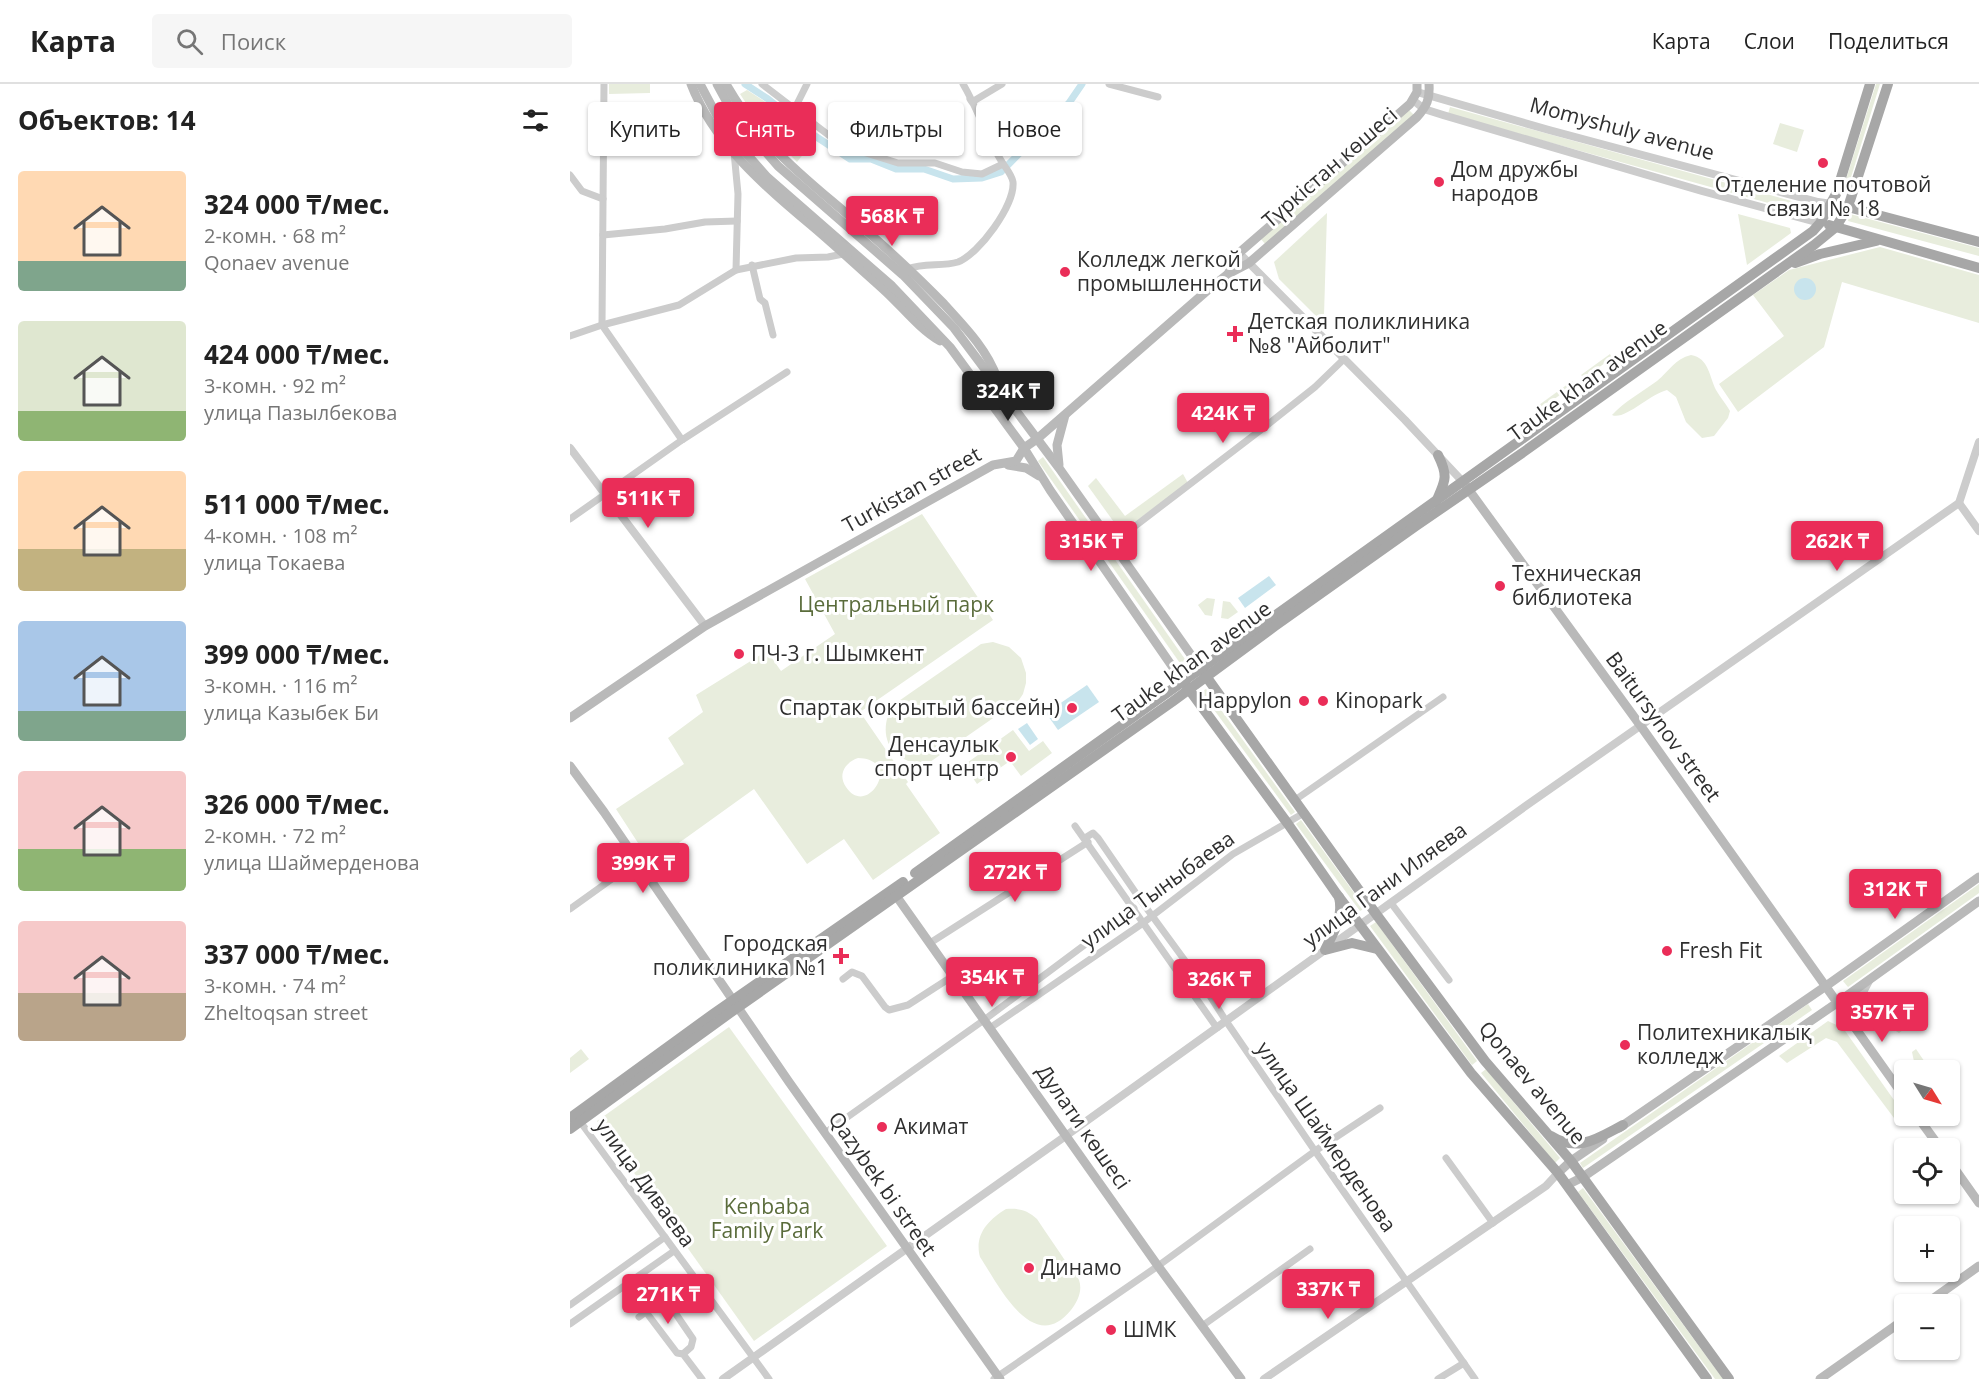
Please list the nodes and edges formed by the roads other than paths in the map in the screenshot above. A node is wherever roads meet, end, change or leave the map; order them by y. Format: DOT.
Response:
graph roads {
  1 [pos="604,84"];
  2 [pos="691,84"];
  3 [pos="700,84"];
  4 [pos="717,84"];
  5 [pos="726,84"];
  6 [pos="762,84"];
  7 [pos="807,84"];
  8 [pos="963,84"];
  9 [pos="1002,84"];
  10 [pos="1109,84"];
  11 [pos="1429,84"];
  12 [pos="1870,84"];
  13 [pos="1888,84"];
  14 [pos="1416,92"];
  15 [pos="1158,97"];
  16 [pos="1430,97"];
  17 [pos="970,99"];
  18 [pos="727,102"];
  19 [pos="787,102"];
  20 [pos="798,102"];
  21 [pos="1424,109"];
  22 [pos="714,110"];
  23 [pos="714,124"];
  24 [pos="816,125"];
  25 [pos="736,156"];
  26 [pos="742,156"];
  27 [pos="745,156"];
  28 [pos="769,156"];
  29 [pos="1003,164"];
  30 [pos="570,175"];
  31 [pos="778,187"];
  32 [pos="603,198"];
  33 [pos="785,204"];
  34 [pos="1832,204"];
  35 [pos="1850,207"];
  36 [pos="737,221"];
  37 [pos="1817,227"];
  38 [pos="1836,227"];
  39 [pos="603,235"];
  40 [pos="1880,240"];
  41 [pos="1979,242"];
  42 [pos="1239,253"];
  43 [pos="843,254"];
  44 [pos="1249,263"];
  45 [pos="752,266"];
  46 [pos="1784,267"];
  47 [pos="1979,268"];
  48 [pos="908,269"];
  49 [pos="736,270"];
  50 [pos="1228,274"];
  51 [pos="954,315"];
  52 [pos="602,325"];
  53 [pos="954,328"];
  54 [pos="773,335"];
  55 [pos="570,336"];
  56 [pos="950,347"];
  57 [pos="1344,358"];
  58 [pos="787,372"];
  59 [pos="1001,388"];
  60 [pos="1065,415"];
  61 [pos="1037,439"];
  62 [pos="682,440"];
  63 [pos="1979,442"];
  64 [pos="570,448"];
  65 [pos="1024,448"];
  66 [pos="1438,455"];
  67 [pos="993,465"];
  68 [pos="1059,468"];
  69 [pos="1042,478"];
  70 [pos="1466,486"];
  71 [pos="605,494"];
  72 [pos="1436,502"];
  73 [pos="1959,503"];
  74 [pos="570,519"];
  75 [pos="1979,531"];
  76 [pos="1113,543"];
  77 [pos="705,626"];
  78 [pos="1204,673"];
  79 [pos="1186,685"];
  80 [pos="1443,697"];
  81 [pos="1172,702"];
  82 [pos="1200,707"];
  83 [pos="570,718"];
  84 [pos="1640,725"];
  85 [pos="570,766"];
  86 [pos="1295,800"];
  87 [pos="1304,813"];
  88 [pos="1288,824"];
  89 [pos="1076,826"];
  90 [pos="1086,840"];
  91 [pos="637,861"];
  92 [pos="1979,877"];
  93 [pos="894,892"];
  94 [pos="1339,897"];
  95 [pos="1979,901"];
  96 [pos="1391,903"];
  97 [pos="1134,908"];
  98 [pos="570,909"];
  99 [pos="1376,914"];
  100 [pos="1153,916"];
  101 [pos="1143,923"];
  102 [pos="1360,925"];
  103 [pos="930,943"];
  104 [pos="1377,949"];
  105 [pos="1325,950"];
  106 [pos="953,976"];
  107 [pos="1872,978"];
  108 [pos="843,979"];
  109 [pos="1449,980"];
  110 [pos="1826,986"];
  111 [pos="1837,1003"];
  112 [pos="734,1005"];
  113 [pos="1226,1022"];
  114 [pos="987,1024"];
  115 [pos="1216,1028"];
  116 [pos="1857,1030"];
  117 [pos="1485,1061"];
  118 [pos="1471,1073"];
  119 [pos="1894,1082"];
  120 [pos="1380,1108"];
  121 [pos="575,1118"];
  122 [pos="1623,1125"];
  123 [pos="570,1129"];
  124 [pos="1545,1131"];
  125 [pos="825,1133"];
  126 [pos="1067,1136"];
  127 [pos="1315,1151"];
  128 [pos="1446,1158"];
  129 [pos="1571,1161"];
  130 [pos="1558,1173"];
  131 [pos="1960,1176"];
  132 [pos="1583,1177"];
  133 [pos="1567,1185"];
  134 [pos="1546,1186"];
  135 [pos="1979,1203"];
  136 [pos="1493,1223"];
  137 [pos="665,1237"];
  138 [pos="1310,1249"];
  139 [pos="906,1250"];
  140 [pos="674,1251"];
  141 [pos="1158,1266"];
  142 [pos="1979,1266"];
  143 [pos="694,1277"];
  144 [pos="1406,1283"];
  145 [pos="1940,1294"];
  146 [pos="665,1298"];
  147 [pos="570,1305"];
  148 [pos="646,1312"];
  149 [pos="639,1317"];
  150 [pos="570,1324"];
  151 [pos="1202,1326"];
  152 [pos="1894,1326"];
  153 [pos="683,1354"];
  154 [pos="754,1358"];
  155 [pos="1464,1363"];
  156 [pos="997,1378"];
  157 [pos="702,1379"];
  158 [pos="723,1379"];
  159 [pos="769,1379"];
  160 [pos="1241,1379"];
  161 [pos="1264,1379"];
  162 [pos="1438,1379"];
  163 [pos="1475,1379"];
  164 [pos="1707,1379"];
  165 [pos="1730,1379"];
  166 [pos="1820,1379"];
  1 -- 32 [label="street"];
  2 -- 23 [label="main road"];
  3 -- 22 [label="main road"];
  4 -- 18 [label="main road"];
  5 -- 48 [label="main road"];
  6 -- 19 [label="street"];
  7 -- 20 [label="street"];
  8 -- 17 [label="street"];
  9 -- 17 [label="street"];
  10 -- 15 [label="street"];
  11 -- 16 [label="main road"];
  12 -- 34 [label="main road"];
  13 -- 35 [label="main road"];
  14 -- 16 [label="street, Momyshuly avenue"];
  14 -- 21 [label="street"];
  14 -- 42 [label="main road, Түркістан көшесі"];
  16 -- 21 [label="main road"];
  16 -- 34 [label="street, Momyshuly avenue"];
  17 -- 29 [label="street"];
  21 -- 37 [label="street, Momyshuly avenue"];
  21 -- 44 [label="main road, Түркістан көшесі"];
  24 -- 29 [label="street"];
  25 -- 36 [label="street"];
  26 -- 33 [label="main road"];
  27 -- 31 [label="main road"];
  28 -- 53 [label="main road"];
  29 -- 48 [label="street"];
  30 -- 32 [label="street"];
  31 -- 33 [label="main road"];
  31 -- 56 [label="main road"];
  32 -- 39 [label="street"];
  33 -- 43 [label="main road"];
  34 -- 35 [label="main road"];
  34 -- 37 [label="main road"];
  35 -- 38 [label="main road"];
  35 -- 41 [label="main road"];
  36 -- 39 [label="street"];
  36 -- 49 [label="street"];
  37 -- 38 [label="main road"];
  37 -- 70 [label="main road, Tauke khan avenue"];
  38 -- 40 [label="main road"];
  38 -- 46 [label="main road, Tauke khan avenue"];
  39 -- 52 [label="street"];
  40 -- 46 [label="main road"];
  40 -- 47 [label="main road"];
  42 -- 44 [label="street"];
  42 -- 50 [label="main road, Түркістан көшесі"];
  43 -- 45 [label="street"];
  43 -- 56 [label="main road"];
  44 -- 50 [label="main road, Түркістан көшесі"];
  44 -- 57 [label="street"];
  45 -- 49 [label="street"];
  45 -- 54 [label="street"];
  46 -- 70 [label="main road, Tauke khan avenue"];
  48 -- 51 [label="main road"];
  49 -- 52 [label="street"];
  50 -- 60 [label="main road, Turkistan street"];
  51 -- 53 [label="main road"];
  51 -- 59 [label="main road"];
  52 -- 55 [label="street"];
  52 -- 62 [label="street"];
  53 -- 59 [label="main road"];
  56 -- 65 [label="main road"];
  57 -- 66 [label="street"];
  57 -- 76 [label="street"];
  58 -- 62 [label="street"];
  59 -- 61 [label="main road"];
  60 -- 61 [label="main road, Turkistan street"];
  60 -- 68 [label="main road"];
  61 -- 65 [label="main road, Turkistan street"];
  61 -- 68 [label="main road"];
  62 -- 71 [label="street"];
  63 -- 73 [label="street"];
  64 -- 71 [label="street"];
  65 -- 67 [label="main road, Turkistan street"];
  65 -- 69 [label="main road"];
  66 -- 70 [label="street"];
  66 -- 72 [label="main road"];
  67 -- 69 [label="main road"];
  67 -- 77 [label="main road, Turkistan street"];
  68 -- 76 [label="main road"];
  69 -- 79 [label="main road"];
  70 -- 72 [label="main road, Tauke khan avenue"];
  70 -- 78 [label="main road, Tauke khan avenue"];
  70 -- 84 [label="main road, Baitursynov street"];
  71 -- 74 [label="street"];
  71 -- 77 [label="street"];
  72 -- 78 [label="main road, Tauke khan avenue"];
  73 -- 75 [label="street"];
  73 -- 84 [label="street, улица Гани Иляева"];
  76 -- 78 [label="main road"];
  77 -- 83 [label="main road, Turkistan street"];
  78 -- 79 [label="main road, Tauke khan avenue"];
  78 -- 86 [label="main road"];
  79 -- 81 [label="main road, Tauke khan avenue"];
  79 -- 82 [label="main road"];
  79 -- 93 [label="main road, Tauke khan avenue"];
  80 -- 86 [label="street"];
  81 -- 82 [label="main road"];
  81 -- 93 [label="main road, Tauke khan avenue"];
  82 -- 88 [label="main road, Qonaev avenue"];
  84 -- 96 [label="street, улица Гани Иляева"];
  84 -- 110 [label="main road, Baitursynov street"];
  85 -- 91 [label="main road, Qazybek bi street"];
  86 -- 87 [label="main road, Qonaev avenue"];
  87 -- 88 [label="street, улица Тыныбаева"];
  87 -- 99 [label="main road, Qonaev avenue"];
  88 -- 94 [label="main road, Qonaev avenue"];
  88 -- 100 [label="street, улица Тыныбаева"];
  89 -- 90 [label="street, улица Шаймерденова"];
  90 -- 97 [label="street, улица Шаймерденова"];
  90 -- 100 [label="street, улица Шаймерденова"];
  90 -- 103 [label="street"];
  91 -- 98 [label="street"];
  91 -- 112 [label="main road, Qazybek bi street"];
  92 -- 110 [label="main road"];
  93 -- 103 [label="main road, Дулати көшесі"];
  93 -- 112 [label="main road, Tauke khan avenue"];
  94 -- 102 [label="main road, Qonaev avenue"];
  94 -- 105 [label="main road"];
  95 -- 107 [label="main road"];
  96 -- 99 [label="street, улица Гани Иляева"];
  96 -- 109 [label="street"];
  97 -- 101 [label="street, улица Шаймерденова"];
  97 -- 114 [label="street, улица Тыныбаева"];
  99 -- 102 [label="street, улица Гани Иляева"];
  99 -- 117 [label="main road, Qonaev avenue"];
  100 -- 101 [label="street, улица Тыныбаева"];
  100 -- 113 [label="street, улица Шаймерденова"];
  101 -- 114 [label="street, улица Тыныбаева"];
  101 -- 115 [label="street, улица Шаймерденова"];
  102 -- 104 [label="main road, Qonaev avenue"];
  102 -- 105 [label="street, улица Гани Иляева"];
  103 -- 106 [label="main road, Дулати көшесі"];
  104 -- 105 [label="main road"];
  104 -- 118 [label="main road, Qonaev avenue"];
  105 -- 113 [label="street, улица Гани Иляева"];
  106 -- 108 [label="street"];
  106 -- 114 [label="main road, Дулати көшесі"];
  107 -- 111 [label="main road"];
  107 -- 116 [label="street"];
  110 -- 111 [label="main road, Baitursynov street"];
  110 -- 122 [label="main road"];
  111 -- 116 [label="main road"];
  111 -- 132 [label="main road"];
  112 -- 121 [label="main road, Tauke khan avenue"];
  112 -- 125 [label="main road, Qazybek bi street"];
  113 -- 115 [label="street, улица Гани Иляева"];
  113 -- 127 [label="street, улица Шаймерденова"];
  114 -- 125 [label="street, улица Тыныбаева"];
  114 -- 126 [label="main road, Дулати көшесі"];
  115 -- 126 [label="street, улица Гани Иляева"];
  116 -- 119 [label="main road"];
  117 -- 118 [label="main road"];
  117 -- 124 [label="main road, Qonaev avenue"];
  118 -- 130 [label="main road, Qonaev avenue"];
  120 -- 127 [label="street"];
  121 -- 123 [label="main road, Tauke khan avenue"];
  121 -- 137 [label="street, улица Диваева"];
  122 -- 124 [label="main road"];
  122 -- 129 [label="main road"];
  124 -- 129 [label="main road, Qonaev avenue"];
  125 -- 139 [label="main road, Qazybek bi street"];
  126 -- 139 [label="street, улица Гани Иляева"];
  126 -- 141 [label="main road, Дулати көшесі"];
  127 -- 141 [label="street"];
  127 -- 144 [label="street, улица Шаймерденова"];
  128 -- 136 [label="street"];
  129 -- 130 [label="main road"];
  129 -- 132 [label="main road, Qonaev avenue"];
  130 -- 133 [label="main road, Qonaev avenue"];
  130 -- 134 [label="street"];
  131 -- 135 [label="main road"];
  132 -- 133 [label="main road"];
  132 -- 165 [label="main road, Qonaev avenue"];
  133 -- 134 [label="street"];
  133 -- 164 [label="main road, Qonaev avenue"];
  134 -- 136 [label="street"];
  136 -- 144 [label="street"];
  137 -- 140 [label="street, улица Диваева"];
  137 -- 147 [label="street"];
  138 -- 151 [label="street"];
  139 -- 154 [label="street, улица Гани Иляева"];
  139 -- 156 [label="main road, Qazybek bi street"];
  140 -- 143 [label="street, улица Диваева"];
  140 -- 150 [label="street"];
  141 -- 151 [label="main road, Дулати көшесі"];
  141 -- 156 [label="street"];
  142 -- 145 [label="main road"];
  143 -- 146 [label="street"];
  143 -- 154 [label="street, улица Диваева"];
  144 -- 155 [label="street, улица Шаймерденова"];
  144 -- 161 [label="street"];
  146 -- 148 [label="street"];
  146 -- 153 [label="street"];
  148 -- 149 [label="street"];
  148 -- 153 [label="street"];
  151 -- 160 [label="main road, Дулати көшесі"];
  152 -- 166 [label="main road"];
  153 -- 157 [label="street"];
  154 -- 158 [label="street, улица Гани Иляева"];
  154 -- 159 [label="street, улица Диваева"];
  155 -- 162 [label="street"];
  155 -- 163 [label="street, улица Шаймерденова"];
}
